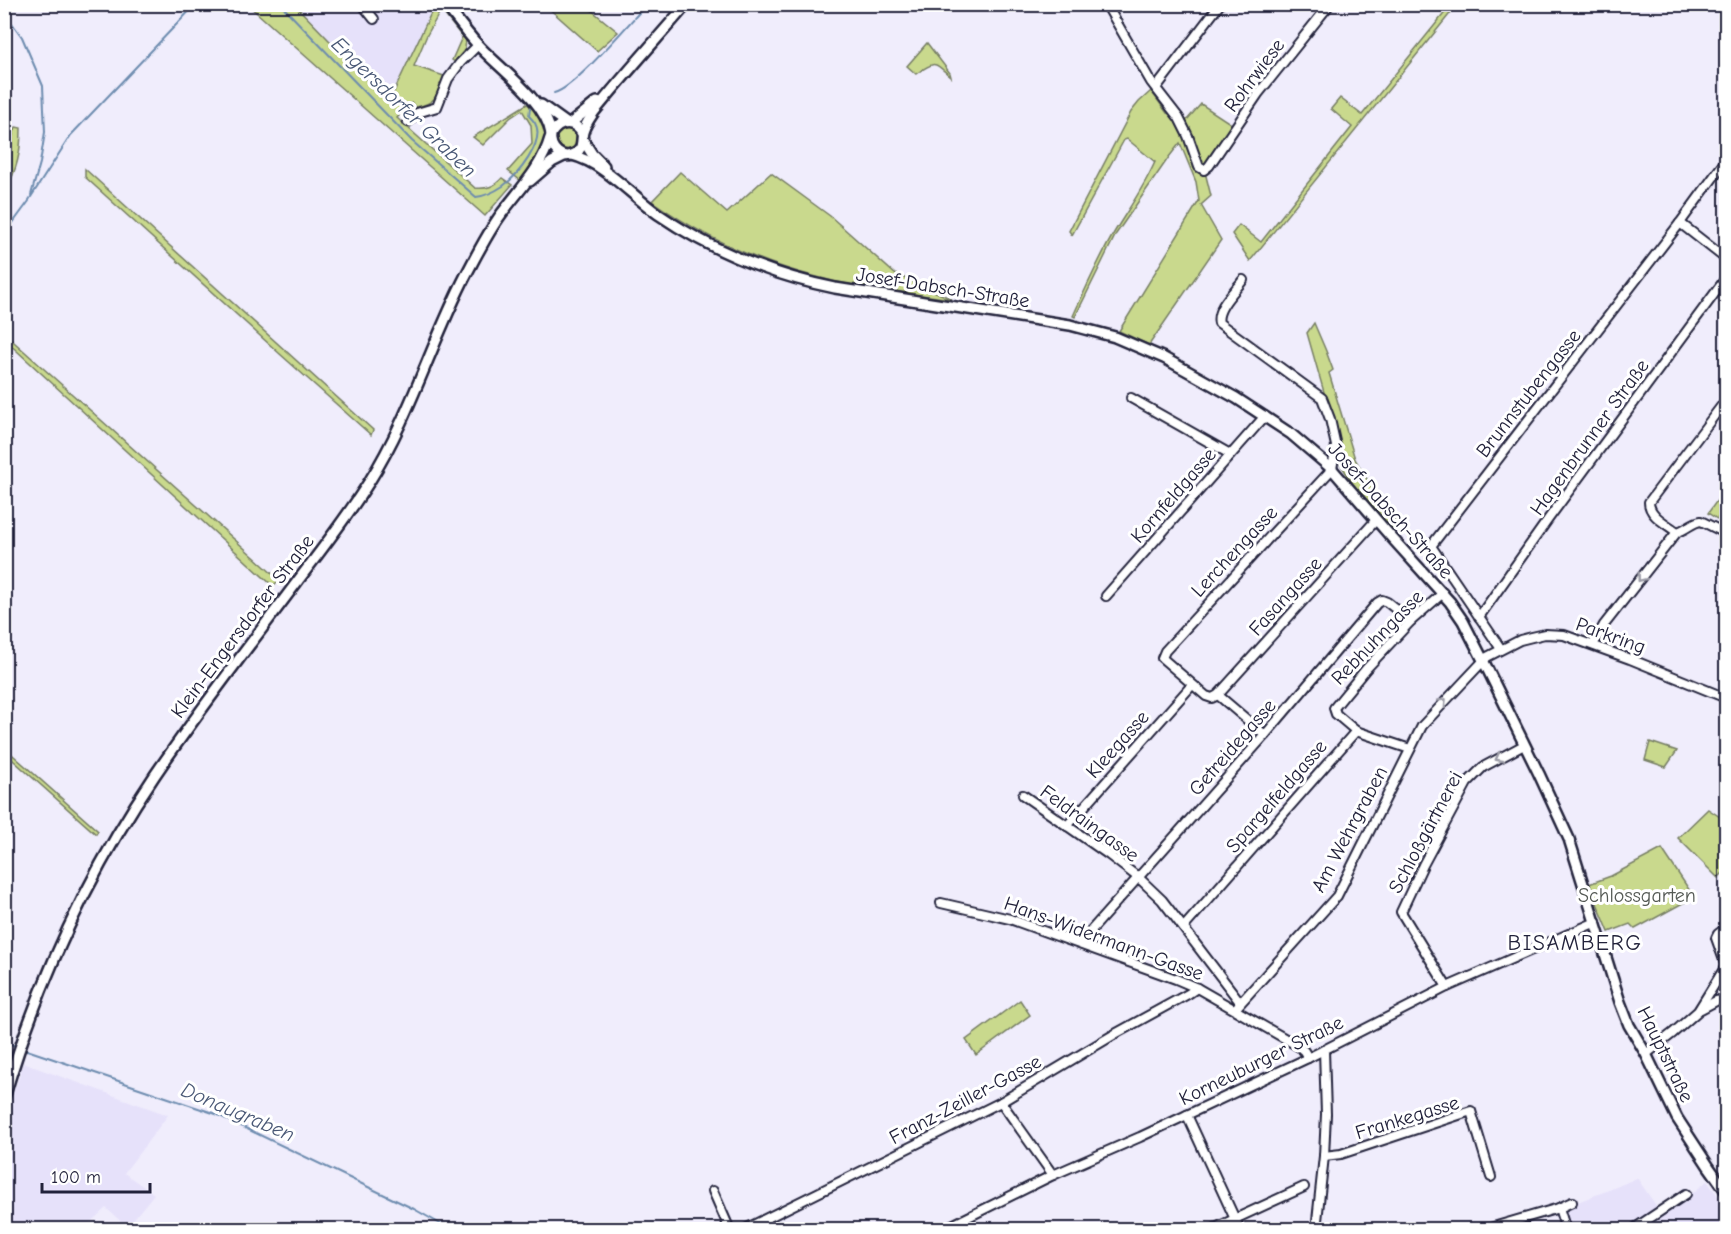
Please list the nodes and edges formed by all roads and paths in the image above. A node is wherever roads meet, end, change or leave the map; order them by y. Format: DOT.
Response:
graph roads {
  1 [pos="362,4"];
  2 [pos="445,4"];
  3 [pos="687,4"];
  4 [pos="1106,4"];
  5 [pos="1220,4"];
  6 [pos="1330,4"];
  7 [pos="374,19"];
  8 [pos="478,45"];
  9 [pos="613,88"];
  10 [pos="1156,88"];
  11 [pos="534,100"];
  12 [pos="408,122"];
  13 [pos="569,123"];
  14 [pos="551,136"];
  15 [pos="583,137"];
  16 [pos="568,155"];
  17 [pos="1726,160"];
  18 [pos="617,182"];
  19 [pos="525,185"];
  20 [pos="1680,223"];
  21 [pos="1726,259"];
  22 [pos="1726,278"];
  23 [pos="1243,280"];
  24 [pos="1131,398"];
  25 [pos="1726,400"];
  26 [pos="1265,416"];
  27 [pos="1230,454"];
  28 [pos="1332,469"];
  29 [pos="1376,520"];
  30 [pos="1677,532"];
  31 [pos="1725,533"];
  32 [pos="1443,593"];
  33 [pos="1106,596"];
  34 [pos="1479,616"];
  35 [pos="1411,621"];
  36 [pos="1593,645"];
  37 [pos="1500,649"];
  38 [pos="1483,660"];
  39 [pos="1192,685"];
  40 [pos="1218,695"];
  41 [pos="1726,698"];
  42 [pos="1356,731"];
  43 [pos="1265,735"];
  44 [pos="1524,745"];
  45 [pos="1410,749"];
  46 [pos="1023,795"];
  47 [pos="1067,826"];
  48 [pos="1139,878"];
  49 [pos="941,903"];
  50 [pos="1596,922"];
  51 [pos="1184,927"];
  52 [pos="1726,928"];
  53 [pos="1083,945"];
  54 [pos="1726,966"];
  55 [pos="1720,976"];
  56 [pos="1726,984"];
  57 [pos="1447,987"];
  58 [pos="1197,988"];
  59 [pos="1726,998"];
  60 [pos="1238,1006"];
  61 [pos="1698,1011"];
  62 [pos="1324,1050"];
  63 [pos="1646,1054"];
  64 [pos="1308,1058"];
  65 [pos="4,1098"];
  66 [pos="1001,1102"];
  67 [pos="1187,1115"];
  68 [pos="1324,1156"];
  69 [pos="1053,1175"];
  70 [pos="1491,1177"];
  71 [pos="1304,1187"];
  72 [pos="713,1191"];
  73 [pos="1726,1191"];
  74 [pos="1686,1194"];
  75 [pos="1572,1202"];
  76 [pos="1559,1208"];
  77 [pos="1235,1219"];
  78 [pos="730,1230"];
  79 [pos="743,1230"];
  80 [pos="942,1230"];
  81 [pos="1211,1230"];
  82 [pos="1240,1230"];
  83 [pos="1316,1230"];
  84 [pos="1483,1230"];
  85 [pos="1566,1230"];
  86 [pos="1632,1230"];
  1 -- 7 [label="street"];
  2 -- 8 [label="main road"];
  3 -- 9 [label="main road"];
  4 -- 10 [label="street"];
  5 -- 10 [label="street"];
  6 -- 10 [label="street, Rohrwiese"];
  8 -- 11 [label="main road"];
  8 -- 12 [label="street"];
  9 -- 13 [label="main road"];
  9 -- 15 [label="main road"];
  11 -- 13 [label="main road"];
  11 -- 14 [label="main road"];
  13 -- 14 [label="main road"];
  13 -- 15 [label="main road"];
  14 -- 16 [label="main road"];
  14 -- 19 [label="main road, Klein-Engersdorfer Straße"];
  15 -- 16 [label="main road"];
  15 -- 18 [label="main road, Josef-Dabsch-Straße"];
  16 -- 18 [label="main road, Josef-Dabsch-Straße"];
  16 -- 19 [label="main road, Klein-Engersdorfer Straße"];
  17 -- 20 [label="street, Brunnstubengasse"];
  18 -- 26 [label="main road, Josef-Dabsch-Straße"];
  19 -- 65 [label="main road, Klein-Engersdorfer Straße"];
  20 -- 21 [label="street"];
  20 -- 34 [label="street, Brunnstubengasse"];
  22 -- 34 [label="street, Hagenbrunner Straße"];
  23 -- 28 [label="street"];
  24 -- 27 [label="street"];
  25 -- 30 [label="street"];
  26 -- 27 [label="street, Kornfeldgasse"];
  26 -- 28 [label="main road, Josef-Dabsch-Straße"];
  27 -- 33 [label="street, Kornfeldgasse"];
  28 -- 29 [label="main road, Josef-Dabsch-Straße"];
  28 -- 39 [label="street, Lerchengasse"];
  29 -- 32 [label="main road, Josef-Dabsch-Straße"];
  29 -- 40 [label="street, Fasangasse"];
  30 -- 31 [label="street"];
  30 -- 36 [label="street, one-way"];
  32 -- 35 [label="street, Rebhuhngasse"];
  32 -- 38 [label="main road, Josef-Dabsch-Straße"];
  34 -- 37 [label="street, Brunnstubengasse"];
  35 -- 42 [label="street, Rebhuhngasse"];
  35 -- 43 [label="street, Getreidegasse"];
  36 -- 37 [label="street, Parkring"];
  36 -- 41 [label="street, Parkring"];
  37 -- 38 [label="street, Parkring"];
  38 -- 44 [label="main road, Josef-Dabsch-Straße"];
  45 -- 38 [label="street, Am Wehrgraben, one-way"];
  39 -- 40 [label="street"];
  39 -- 47 [label="street, Kleegasse"];
  40 -- 43 [label="street"];
  42 -- 45 [label="street"];
  42 -- 51 [label="street, Spargelfeldgasse"];
  43 -- 48 [label="street, Getreidegasse"];
  44 -- 50 [label="main road, Josef-Dabsch-Straße"];
  44 -- 57 [label="street, Schloßgärtnerei, one-way"];
  45 -- 60 [label="street, Am Wehrgraben"];
  46 -- 47 [label="street, Feldraingasse"];
  47 -- 48 [label="street, Feldraingasse"];
  48 -- 51 [label="street"];
  48 -- 53 [label="street, Getreidegasse"];
  49 -- 53 [label="street, Hans-Widermann-Gasse"];
  50 -- 57 [label="street, Korneuburger Straße"];
  50 -- 63 [label="main road, Hauptstraße"];
  51 -- 60 [label="street"];
  52 -- 54 [label="street"];
  53 -- 58 [label="street, Hans-Widermann-Gasse"];
  54 -- 55 [label="street"];
  55 -- 56 [label="street"];
  55 -- 61 [label="street"];
  57 -- 62 [label="street, Korneuburger Straße"];
  58 -- 60 [label="street, Hans-Widermann-Gasse"];
  58 -- 66 [label="street, Franz-Zeiller-Gasse"];
  59 -- 61 [label="street"];
  60 -- 64 [label="street, Hans-Widermann-Gasse"];
  61 -- 63 [label="street"];
  62 -- 64 [label="street, Korneuburger Straße"];
  62 -- 68 [label="street"];
  63 -- 73 [label="main road, Hauptstraße"];
  64 -- 67 [label="street, Korneuburger Straße"];
  66 -- 69 [label="street"];
  66 -- 79 [label="street, Franz-Zeiller-Gasse"];
  67 -- 69 [label="street, Korneuburger Straße"];
  67 -- 77 [label="street"];
  68 -- 70 [label="street, Frankegasse"];
  68 -- 83 [label="street"];
  69 -- 80 [label="street, Korneuburger Straße"];
  71 -- 77 [label="street"];
  72 -- 78 [label="street"];
  74 -- 86 [label="street"];
  75 -- 76 [label="street"];
  76 -- 84 [label="street"];
  76 -- 85 [label="street"];
  77 -- 81 [label="street"];
  77 -- 82 [label="street"];
}
